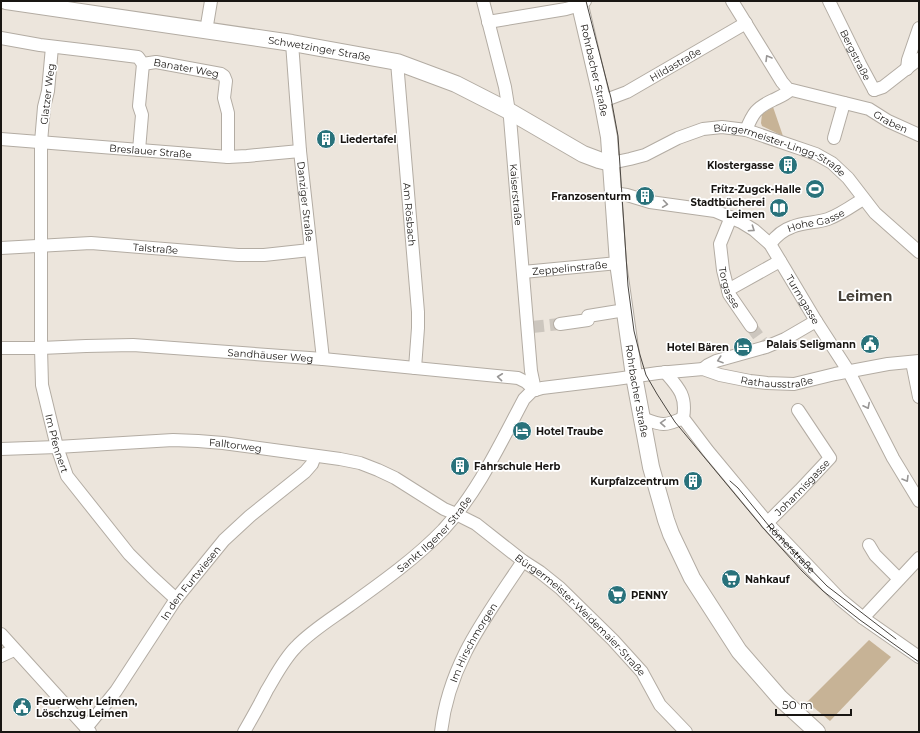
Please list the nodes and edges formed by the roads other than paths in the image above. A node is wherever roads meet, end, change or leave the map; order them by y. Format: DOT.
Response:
graph roads {
  1 [pos="6,1"];
  2 [pos="211,1"];
  3 [pos="483,1"];
  4 [pos="732,1"];
  5 [pos="829,1"];
  6 [pos="582,2"];
  7 [pos="488,22"];
  8 [pos="746,24"];
  9 [pos="919,28"];
  10 [pos="206,31"];
  11 [pos="1,38"];
  12 [pos="292,43"];
  13 [pos="52,47"];
  14 [pos="919,59"];
  15 [pos="397,62"];
  16 [pos="143,64"];
  17 [pos="907,69"];
  18 [pos="790,90"];
  19 [pos="874,90"];
  20 [pos="602,100"];
  21 [pos="844,103"];
  22 [pos="863,107"];
  23 [pos="509,111"];
  24 [pos="746,130"];
  25 [pos="919,134"];
  26 [pos="834,138"];
  27 [pos="1,139"];
  28 [pos="41,142"];
  29 [pos="139,150"];
  30 [pos="300,151"];
  31 [pos="228,157"];
  32 [pos="612,163"];
  33 [pos="613,193"];
  34 [pos="863,198"];
  35 [pos="732,217"];
  36 [pos="770,244"];
  37 [pos="41,245"];
  38 [pos="1,248"];
  39 [pos="310,250"];
  40 [pos="919,252"];
  41 [pos="780,261"];
  42 [pos="618,263"];
  43 [pos="522,272"];
  44 [pos="728,290"];
  45 [pos="624,310"];
  46 [pos="816,320"];
  47 [pos="560,324"];
  48 [pos="751,326"];
  49 [pos="1,348"];
  50 [pos="41,348"];
  51 [pos="323,359"];
  52 [pos="915,362"];
  53 [pos="416,368"];
  54 [pos="703,369"];
  55 [pos="665,372"];
  56 [pos="849,372"];
  57 [pos="634,376"];
  58 [pos="535,390"];
  59 [pos="919,397"];
  60 [pos="798,410"];
  61 [pos="642,418"];
  62 [pos="683,418"];
  63 [pos="56,447"];
  64 [pos="1,449"];
  65 [pos="315,456"];
  66 [pos="919,501"];
  67 [pos="456,514"];
  68 [pos="765,520"];
  69 [pos="869,545"];
  70 [pos="919,558"];
  71 [pos="523,561"];
  72 [pos="899,579"];
  73 [pos="176,599"];
  74 [pos="863,618"];
  75 [pos="1,634"];
  76 [pos="7,653"];
  77 [pos="919,657"];
  78 [pos="88,730"];
  79 [pos="244,732"];
  80 [pos="441,732"];
  81 [pos="686,732"];
  82 [pos="817,732"];
  1 -- 10 [label="main road, Schwetzinger Straße"];
  2 -- 10 [label="street"];
  3 -- 7 [label="street, Kaiserstraße"];
  4 -- 8 [label="street"];
  5 -- 19 [label="street, Bergstraße"];
  6 -- 7 [label="street"];
  6 -- 20 [label="main road, Rohrbacher Straße"];
  7 -- 23 [label="street, Kaiserstraße"];
  18 -- 8 [label="street, one-way"];
  8 -- 20 [label="street, Hildastraße"];
  9 -- 17 [label="street"];
  10 -- 12 [label="main road, Schwetzinger Straße"];
  11 -- 13 [label="street, Banater Weg"];
  12 -- 15 [label="main road, Schwetzinger Straße"];
  12 -- 30 [label="street, Danziger Straße"];
  13 -- 16 [label="street, Banater Weg"];
  13 -- 28 [label="street, Glatzer Weg"];
  14 -- 17 [label="street"];
  15 -- 23 [label="main road, Schwetzinger Straße"];
  15 -- 53 [label="street, Am Rösbach"];
  16 -- 29 [label="street"];
  16 -- 31 [label="street, Banater Weg"];
  17 -- 19 [label="street"];
  18 -- 21 [label="street, Graben"];
  18 -- 24 [label="street"];
  19 -- 22 [label="street, Bergstraße"];
  20 -- 32 [label="main road, Rohrbacher Straße"];
  21 -- 22 [label="street, Graben"];
  21 -- 26 [label="street"];
  22 -- 25 [label="street, Graben"];
  23 -- 32 [label="main road, Schwetzinger Straße"];
  23 -- 43 [label="street, Kaiserstraße"];
  24 -- 32 [label="street, Bürgermeister-Lingg-Straße"];
  24 -- 34 [label="street, Bürgermeister-Lingg-Straße"];
  27 -- 28 [label="street, Breslauer Straße"];
  28 -- 29 [label="street, Breslauer Straße"];
  28 -- 37 [label="street, Glatzer Weg"];
  29 -- 31 [label="street, Breslauer Straße"];
  30 -- 31 [label="street, Breslauer Straße"];
  30 -- 39 [label="street, Danziger Straße"];
  32 -- 33 [label="main road, Rohrbacher Straße"];
  33 -- 35 [label="street, Turmgasse, one-way"];
  33 -- 42 [label="main road, Rohrbacher Straße"];
  34 -- 36 [label="street, Hohe Gasse"];
  34 -- 40 [label="street, Bürgermeister-Lingg-Straße"];
  35 -- 36 [label="street, Turmgasse, one-way"];
  35 -- 44 [label="street, Torgasse"];
  36 -- 41 [label="street, Turmgasse"];
  37 -- 38 [label="street, Talstraße"];
  37 -- 39 [label="street, Talstraße"];
  37 -- 50 [label="street, Im Pfennert"];
  39 -- 51 [label="street, Danziger Straße"];
  41 -- 44 [label="street"];
  41 -- 46 [label="street, Turmgasse"];
  42 -- 43 [label="street, Zeppelinstraße"];
  42 -- 45 [label="main road, Rohrbacher Straße"];
  43 -- 58 [label="street, Kaiserstraße"];
  44 -- 48 [label="street, Torgasse"];
  45 -- 47 [label="street"];
  45 -- 57 [label="main road, Rohrbacher Straße"];
  46 -- 54 [label="street, one-way"];
  46 -- 56 [label="street, Turmgasse"];
  49 -- 50 [label="street, Sandhäuser Weg"];
  50 -- 51 [label="street, Sandhäuser Weg"];
  50 -- 63 [label="street, Im Pfennert"];
  51 -- 53 [label="street, Sandhäuser Weg"];
  52 -- 56 [label="street, Rathausstraße"];
  52 -- 59 [label="street"];
  58 -- 53 [label="street, Sandhäuser Weg, one-way"];
  54 -- 55 [label="street, Rathausstraße"];
  54 -- 56 [label="street, Rathausstraße"];
  55 -- 57 [label="street, Rathausstraße"];
  55 -- 62 [label="street"];
  56 -- 66 [label="street, Turmgasse, one-way"];
  57 -- 58 [label="street"];
  57 -- 61 [label="main road, Rohrbacher Straße"];
  58 -- 67 [label="street, Sankt Ilgener Straße"];
  60 -- 68 [label="street, Johannisgasse"];
  62 -- 61 [label="street, one-way"];
  61 -- 82 [label="main road, Rohrbacher Straße"];
  62 -- 68 [label="street, Römerstraße"];
  63 -- 64 [label="street, Falltorweg"];
  63 -- 65 [label="street, Falltorweg"];
  63 -- 73 [label="street, Im Pfennert"];
  65 -- 67 [label="street, Falltorweg"];
  65 -- 73 [label="street, In den Furtwiesen"];
  67 -- 71 [label="street, Bürgermeister-Weidemaier-Straße"];
  67 -- 79 [label="street, Sankt Ilgener Straße"];
  68 -- 74 [label="street, Römerstraße"];
  69 -- 72 [label="street"];
  70 -- 72 [label="street"];
  71 -- 80 [label="street, Im Hirschmorgen"];
  71 -- 81 [label="street, Bürgermeister-Weidemaier-Straße"];
  72 -- 74 [label="street"];
  73 -- 78 [label="street, In den Furtwiesen"];
  74 -- 77 [label="street, Römerstraße"];
  75 -- 76 [label="street"];
  76 -- 78 [label="street"];
}
